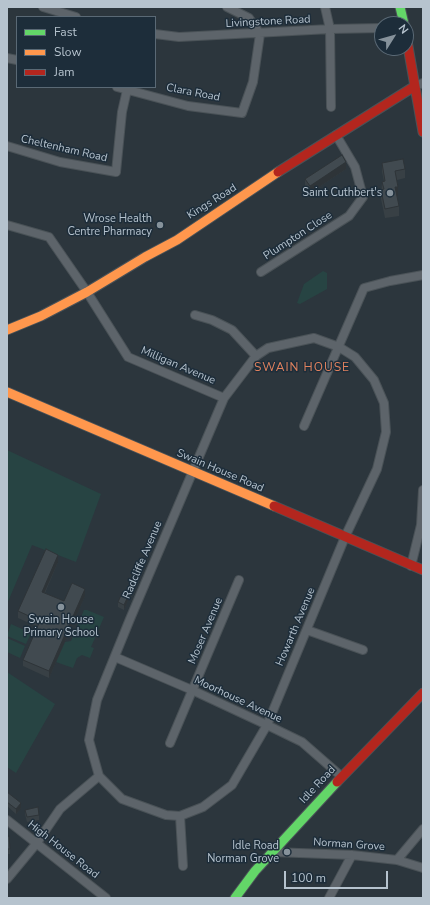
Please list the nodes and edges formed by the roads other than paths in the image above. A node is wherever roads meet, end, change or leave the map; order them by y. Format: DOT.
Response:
graph roads {
  1 [pos="43,7"];
  2 [pos="227,7"];
  3 [pos="325,7"];
  4 [pos="73,16"];
  5 [pos="374,28"];
  6 [pos="330,29"];
  7 [pos="156,34"];
  8 [pos="260,34"];
  9 [pos="411,56"];
  10 [pos="419,85"];
  11 [pos="120,88"];
  12 [pos="127,90"];
  13 [pos="331,107"];
  14 [pos="423,132"];
  15 [pos="336,135"];
  16 [pos="7,146"];
  17 [pos="7,225"];
  18 [pos="262,272"];
  19 [pos="423,275"];
  20 [pos="87,292"];
  21 [pos="195,315"];
  22 [pos="7,330"];
  23 [pos="339,347"];
  24 [pos="256,356"];
  25 [pos="7,392"];
  26 [pos="224,398"];
  27 [pos="304,426"];
  28 [pos="192,472"];
  29 [pos="423,490"];
  30 [pos="345,537"];
  31 [pos="411,566"];
  32 [pos="423,570"];
  33 [pos="239,580"];
  34 [pos="307,630"];
  35 [pos="363,650"];
  36 [pos="115,657"];
  37 [pos="192,690"];
  38 [pos="423,692"];
  39 [pos="267,725"];
  40 [pos="170,743"];
  41 [pos="99,776"];
  42 [pos="342,777"];
  43 [pos="180,816"];
  44 [pos="7,820"];
  45 [pos="423,830"];
  46 [pos="36,844"];
  47 [pos="273,852"];
  48 [pos="352,856"];
  49 [pos="397,860"];
  50 [pos="183,866"];
  51 [pos="423,868"];
  52 [pos="7,879"];
  53 [pos="106,898"];
  54 [pos="235,898"];
  55 [pos="329,898"];
  1 -- 4 [label="street"];
  2 -- 8 [label="street"];
  3 -- 6 [label="street"];
  5 -- 6 [label="street, Livingstone Road"];
  6 -- 8 [label="street, Livingstone Road"];
  6 -- 13 [label="street"];
  7 -- 8 [label="street, Livingstone Road"];
  8 -- 12 [label="street, Clara Road"];
  9 -- 10 [label="street"];
  10 -- 14 [label="street"];
  10 -- 15 [label="street, Kings Road"];
  11 -- 12 [label="street, Clara Road"];
  12 -- 16 [label="street, Cheltenham Road"];
  15 -- 18 [label="street, Plumpton Close"];
  15 -- 20 [label="street, Kings Road"];
  17 -- 20 [label="street, Milligan Avenue"];
  19 -- 23 [label="street"];
  20 -- 22 [label="street, Kings Road"];
  20 -- 26 [label="street, Milligan Avenue"];
  21 -- 24 [label="street"];
  23 -- 24 [label="street, Howarth Avenue"];
  23 -- 27 [label="street"];
  23 -- 30 [label="street, Howarth Avenue"];
  24 -- 26 [label="street, Radcliffe Avenue"];
  25 -- 28 [label="street, Swain House Road"];
  26 -- 28 [label="street, Radcliffe Avenue"];
  28 -- 30 [label="street, Swain House Road"];
  28 -- 36 [label="street, Radcliffe Avenue"];
  29 -- 31 [label="street"];
  30 -- 31 [label="street, Swain House Road"];
  30 -- 34 [label="street, Howarth Avenue"];
  31 -- 32 [label="street, Swain House Road"];
  33 -- 37 [label="street, Moser Avenue"];
  34 -- 35 [label="street"];
  34 -- 39 [label="street, Howarth Avenue"];
  36 -- 37 [label="street, Moorhouse Avenue"];
  36 -- 41 [label="street, Radcliffe Avenue"];
  37 -- 39 [label="street, Moorhouse Avenue"];
  37 -- 40 [label="street, Moser Avenue"];
  38 -- 42 [label="street, Idle Road"];
  39 -- 42 [label="street, Moorhouse Avenue"];
  39 -- 43 [label="street, Howarth Avenue"];
  41 -- 43 [label="street"];
  41 -- 46 [label="street"];
  42 -- 47 [label="street, Idle Road"];
  43 -- 50 [label="street"];
  44 -- 46 [label="street, High House Road"];
  45 -- 49 [label="street"];
  46 -- 52 [label="street"];
  46 -- 53 [label="street, High House Road"];
  47 -- 48 [label="street, Norman Grove"];
  47 -- 54 [label="street, Idle Road"];
  48 -- 49 [label="street, Norman Grove"];
  48 -- 55 [label="street"];
  49 -- 51 [label="street, Norman Grove"];
}
